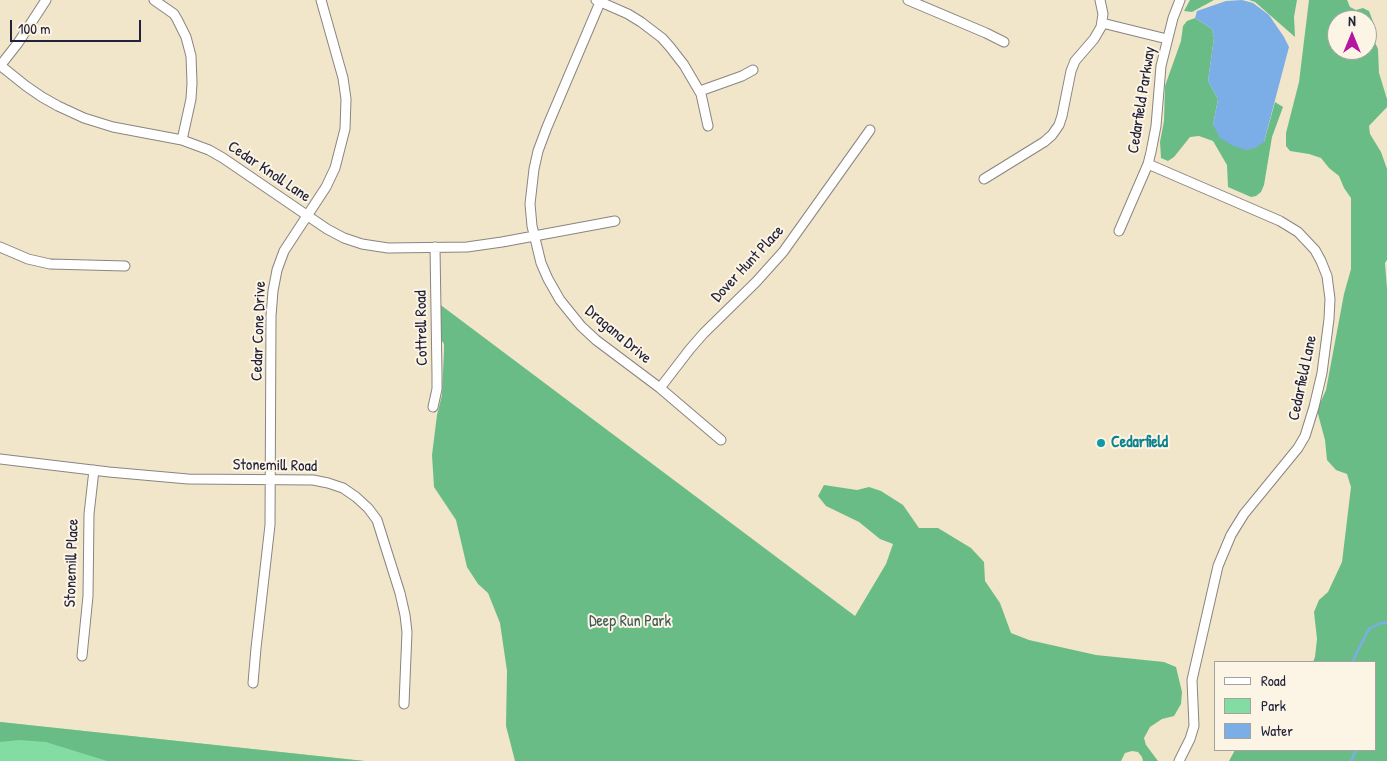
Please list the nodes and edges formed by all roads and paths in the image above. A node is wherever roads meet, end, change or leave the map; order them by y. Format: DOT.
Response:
graph roads {
  1 [pos="46,0"];
  2 [pos="154,0"];
  3 [pos="321,0"];
  4 [pos="908,0"];
  5 [pos="1100,0"];
  6 [pos="1180,0"];
  7 [pos="599,1"];
  8 [pos="1102,22"];
  9 [pos="1167,39"];
  10 [pos="1004,42"];
  11 [pos="0,66"];
  12 [pos="753,70"];
  13 [pos="700,91"];
  14 [pos="708,126"];
  15 [pos="870,130"];
  16 [pos="182,140"];
  17 [pos="1148,164"];
  18 [pos="984,179"];
  19 [pos="307,215"];
  20 [pos="615,221"];
  21 [pos="1119,232"];
  22 [pos="534,236"];
  23 [pos="0,247"];
  24 [pos="435,247"];
  25 [pos="125,266"];
  26 [pos="660,388"];
  27 [pos="432,407"];
  28 [pos="721,440"];
  29 [pos="0,460"];
  30 [pos="94,470"];
  31 [pos="271,480"];
  32 [pos="82,656"];
  33 [pos="253,683"];
  34 [pos="404,704"];
  35 [pos="1179,761"];
  1 -- 11 [label="street"];
  2 -- 16 [label="street"];
  3 -- 19 [label="street, Cedar Cone Drive"];
  4 -- 10 [label="street"];
  5 -- 8 [label="street"];
  6 -- 9 [label="street, Cedarfield Parkway"];
  7 -- 13 [label="street"];
  7 -- 22 [label="street, Dragana Drive"];
  8 -- 9 [label="street"];
  8 -- 18 [label="street"];
  9 -- 17 [label="street, Cedarfield Parkway"];
  11 -- 16 [label="street, Cedar Knoll Lane"];
  12 -- 13 [label="street"];
  13 -- 14 [label="street"];
  15 -- 26 [label="street, Dover Hunt Place"];
  16 -- 19 [label="street, Cedar Knoll Lane"];
  17 -- 21 [label="street, Cedarfield Parkway"];
  17 -- 35 [label="street, Cedarfield Lane"];
  19 -- 24 [label="street, Cedar Knoll Lane"];
  19 -- 31 [label="street, Cedar Cone Drive"];
  20 -- 22 [label="street, Cedar Knoll Lane"];
  22 -- 24 [label="street, Cedar Knoll Lane"];
  22 -- 26 [label="street, Dragana Drive"];
  23 -- 25 [label="street"];
  24 -- 27 [label="street, Cottrell Road"];
  26 -- 28 [label="street, Dragana Drive"];
  29 -- 30 [label="street, Stonemill Road"];
  30 -- 31 [label="street, Stonemill Road"];
  30 -- 32 [label="street, Stonemill Place"];
  31 -- 33 [label="street, Cedar Cone Drive"];
  31 -- 34 [label="street, Stonemill Road"];
}
